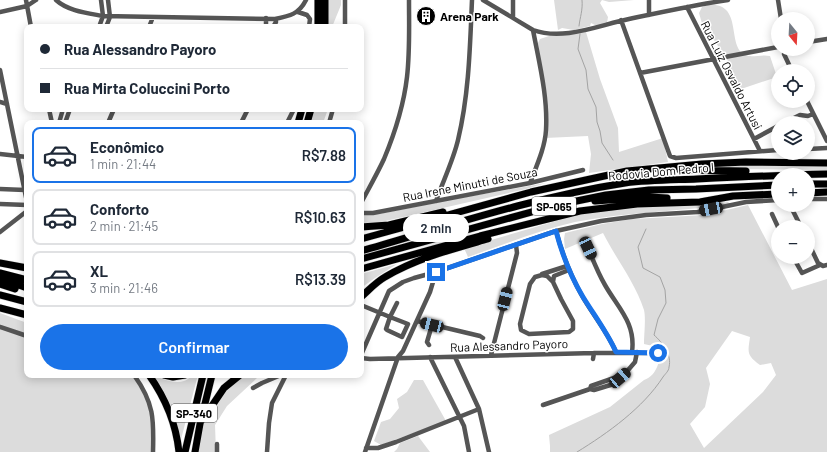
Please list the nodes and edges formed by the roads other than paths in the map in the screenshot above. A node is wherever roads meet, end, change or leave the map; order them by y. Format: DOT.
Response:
graph roads {
  1 [pos="26,0"];
  2 [pos="36,0"];
  3 [pos="56,0"];
  4 [pos="101,0"];
  5 [pos="108,0"];
  6 [pos="306,0"];
  7 [pos="318,0"];
  8 [pos="325,0"];
  9 [pos="345,0"];
  10 [pos="409,0"];
  11 [pos="472,0"];
  12 [pos="483,0"];
  13 [pos="513,0"];
  14 [pos="649,0"];
  15 [pos="728,0"];
  16 [pos="778,0"];
  17 [pos="713,1"];
  18 [pos="27,6"];
  19 [pos="686,7"];
  20 [pos="0,12"];
  21 [pos="298,12"];
  22 [pos="780,12"];
  23 [pos="649,15"];
  24 [pos="103,16"];
  25 [pos="110,17"];
  26 [pos="153,17"];
  27 [pos="513,17"];
  28 [pos="266,18"];
  29 [pos="275,19"];
  30 [pos="621,20"];
  31 [pos="31,24"];
  32 [pos="100,24"];
  33 [pos="107,24"];
  34 [pos="150,24"];
  35 [pos="266,24"];
  36 [pos="275,24"];
  37 [pos="310,24"];
  38 [pos="318,24"];
  39 [pos="325,24"];
  40 [pos="345,24"];
  41 [pos="533,30"];
  42 [pos="827,39"];
  43 [pos="815,41"];
  44 [pos="771,48"];
  45 [pos="713,58"];
  46 [pos="0,70"];
  47 [pos="640,73"];
  48 [pos="0,102"];
  49 [pos="7,104"];
  50 [pos="810,108"];
  51 [pos="813,114"];
  52 [pos="798,116"];
  53 [pos="808,116"];
  54 [pos="808,116"];
  55 [pos="771,130"];
  56 [pos="754,139"];
  57 [pos="827,141"];
  58 [pos="827,148"];
  59 [pos="815,149"];
  60 [pos="771,150"];
  61 [pos="760,151"];
  62 [pos="0,154"];
  63 [pos="18,156"];
  64 [pos="24,157"];
  65 [pos="827,163"];
  66 [pos="583,170"];
  67 [pos="627,171"];
  68 [pos="771,173"];
  69 [pos="815,174"];
  70 [pos="827,174"];
  71 [pos="771,175"];
  72 [pos="530,183"];
  73 [pos="815,184"];
  74 [pos="827,184"];
  75 [pos="24,185"];
  76 [pos="771,185"];
  77 [pos="0,189"];
  78 [pos="24,190"];
  79 [pos="531,192"];
  80 [pos="827,192"];
  81 [pos="815,193"];
  82 [pos="771,194"];
  83 [pos="364,196"];
  84 [pos="732,196"];
  85 [pos="815,199"];
  86 [pos="827,199"];
  87 [pos="771,200"];
  88 [pos="436,201"];
  89 [pos="0,204"];
  90 [pos="24,205"];
  91 [pos="557,205"];
  92 [pos="24,213"];
  93 [pos="364,213"];
  94 [pos="772,214"];
  95 [pos="775,220"];
  96 [pos="519,226"];
  97 [pos="364,227"];
  98 [pos="556,231"];
  99 [pos="0,232"];
  100 [pos="364,238"];
  101 [pos="516,245"];
  102 [pos="588,248"];
  103 [pos="364,250"];
  104 [pos="815,255"];
  105 [pos="364,258"];
  106 [pos="0,263"];
  107 [pos="797,264"];
  108 [pos="827,264"];
  109 [pos="820,265"];
  110 [pos="24,267"];
  111 [pos="364,268"];
  112 [pos="568,268"];
  113 [pos="436,272"];
  114 [pos="0,273"];
  115 [pos="542,275"];
  116 [pos="0,278"];
  117 [pos="24,279"];
  118 [pos="553,282"];
  119 [pos="0,284"];
  120 [pos="24,287"];
  121 [pos="24,291"];
  122 [pos="364,294"];
  123 [pos="0,295"];
  124 [pos="24,301"];
  125 [pos="397,303"];
  126 [pos="364,306"];
  127 [pos="0,307"];
  128 [pos="380,312"];
  129 [pos="24,313"];
  130 [pos="390,317"];
  131 [pos="417,321"];
  132 [pos="432,325"];
  133 [pos="0,327"];
  134 [pos="24,335"];
  135 [pos="483,338"];
  136 [pos="429,345"];
  137 [pos="364,348"];
  138 [pos="616,352"];
  139 [pos="635,352"];
  140 [pos="594,353"];
  141 [pos="658,353"];
  142 [pos="492,355"];
  143 [pos="455,356"];
  144 [pos="398,357"];
  145 [pos="430,357"];
  146 [pos="364,358"];
  147 [pos="593,359"];
  148 [pos="136,378"];
  149 [pos="151,378"];
  150 [pos="202,378"];
  151 [pos="211,378"];
  152 [pos="236,378"];
  153 [pos="274,378"];
  154 [pos="284,378"];
  155 [pos="253,388"];
  156 [pos="543,405"];
  157 [pos="479,409"];
  158 [pos="460,417"];
  159 [pos="200,424"];
  160 [pos="217,444"];
  161 [pos="366,450"];
  162 [pos="152,452"];
  163 [pos="178,452"];
  164 [pos="186,452"];
  165 [pos="194,452"];
  166 [pos="217,452"];
  167 [pos="267,452"];
  168 [pos="469,452"];
  169 [pos="489,452"];
  1 -- 18 [label="street"];
  2 -- 18 [label="street"];
  3 -- 24 [label="street"];
  4 -- 24 [label="street"];
  5 -- 25 [label="street"];
  6 -- 21 [label="street"];
  7 -- 38 [label="highway"];
  8 -- 39 [label="highway"];
  9 -- 40 [label="street"];
  10 -- 83 [label="street"];
  11 -- 88 [label="street"];
  12 -- 27 [label="street"];
  13 -- 27 [label="street"];
  14 -- 23 [label="street"];
  15 -- 17 [label="street"];
  16 -- 22 [label="street"];
  17 -- 19 [label="street"];
  18 -- 20 [label="street"];
  18 -- 31 [label="street"];
  19 -- 23 [label="street"];
  19 -- 45 [label="street, Rua Luíz Osvaldo Artusi"];
  21 -- 29 [label="street"];
  21 -- 37 [label="street"];
  23 -- 30 [label="street"];
  24 -- 25 [label="street"];
  24 -- 32 [label="street"];
  25 -- 26 [label="street"];
  25 -- 33 [label="street"];
  26 -- 28 [label="street"];
  26 -- 34 [label="street"];
  27 -- 41 [label="street"];
  28 -- 29 [label="street"];
  28 -- 35 [label="street"];
  29 -- 36 [label="street"];
  30 -- 41 [label="street"];
  30 -- 47 [label="street"];
  41 -- 72 [label="street"];
  42 -- 43 [label="street"];
  44 -- 45 [label="street"];
  45 -- 47 [label="street"];
  45 -- 56 [label="street, Rua Luíz Osvaldo Artusi"];
  46 -- 49 [label="street"];
  47 -- 61 [label="street"];
  48 -- 49 [label="street"];
  49 -- 63 [label="street"];
  50 -- 51 [label="street"];
  51 -- 53 [label="street"];
  51 -- 57 [label="street"];
  52 -- 54 [label="street"];
  55 -- 56 [label="street"];
  56 -- 61 [label="street, Rua Luíz Osvaldo Artusi"];
  58 -- 59 [label="street"];
  60 -- 61 [label="street"];
  62 -- 63 [label="street"];
  63 -- 64 [label="street"];
  63 -- 75 [label="street"];
  65 -- 67 [label="highway"];
  66 -- 72 [label="street, Rua Irene Minutti de Souza"];
  67 -- 68 [label="highway"];
  67 -- 79 [label="highway"];
  69 -- 70 [label="highway, Rodovia Dom Pedro I / SP-065"];
  71 -- 103 [label="highway, Rodovia Dom Pedro I / SP-065"];
  72 -- 88 [label="street, Rua Irene Minutti de Souza"];
  73 -- 74 [label="highway"];
  76 -- 91 [label="highway, Rodovia Dom Pedro I / SP-065"];
  77 -- 78 [label="street"];
  79 -- 97 [label="highway"];
  79 -- 100 [label="highway, SP-065"];
  80 -- 81 [label="highway"];
  82 -- 84 [label="highway, SP-065"];
  84 -- 91 [label="highway"];
  84 -- 96 [label="highway, SP-065"];
  85 -- 86 [label="street"];
  87 -- 98 [label="street"];
  88 -- 93 [label="street, Rua Irene Minutti de Souza"];
  89 -- 90 [label="street"];
  91 -- 105 [label="highway, Rodovia Dom Pedro I / SP-065"];
  92 -- 99 [label="street"];
  94 -- 95 [label="street"];
  96 -- 111 [label="highway, SP-065"];
  96 -- 122 [label="highway"];
  98 -- 101 [label="street"];
  98 -- 112 [label="street"];
  101 -- 113 [label="street"];
  101 -- 142 [label="street"];
  102 -- 139 [label="street"];
  104 -- 109 [label="street"];
  106 -- 110 [label="highway"];
  107 -- 109 [label="street"];
  108 -- 109 [label="street"];
  112 -- 115 [label="street"];
  112 -- 118 [label="street"];
  112 -- 138 [label="street"];
  113 -- 128 [label="street"];
  113 -- 131 [label="street"];
  114 -- 117 [label="highway"];
  115 -- 118 [label="street"];
  115 -- 118 [label="street"];
  116 -- 120 [label="highway"];
  119 -- 121 [label="highway"];
  123 -- 124 [label="highway"];
  125 -- 130 [label="street"];
  126 -- 128 [label="street"];
  127 -- 129 [label="highway"];
  128 -- 130 [label="street"];
  128 -- 137 [label="street"];
  130 -- 130 [label="street"];
  131 -- 132 [label="street"];
  131 -- 144 [label="street"];
  132 -- 135 [label="street"];
  132 -- 136 [label="street"];
  133 -- 134 [label="street"];
  138 -- 139 [label="street, Rua Alessandro Payoro"];
  138 -- 140 [label="street, Rua Alessandro Payoro"];
  139 -- 141 [label="street, Rua Alessandro Payoro"];
  139 -- 156 [label="street"];
  140 -- 142 [label="street, Rua Alessandro Payoro"];
  140 -- 147 [label="street"];
  142 -- 143 [label="street, Rua Alessandro Payoro"];
  143 -- 145 [label="street, Rua Alessandro Payoro"];
  143 -- 157 [label="street"];
  144 -- 145 [label="street, Rua Alessandro Payoro"];
  144 -- 146 [label="street, Rua Alessandro Payoro"];
  144 -- 161 [label="street"];
  145 -- 158 [label="street"];
  148 -- 162 [label="street"];
  149 -- 163 [label="highway"];
  150 -- 164 [label="highway, SP-340"];
  151 -- 159 [label="highway, SP-340"];
  152 -- 159 [label="highway"];
  153 -- 155 [label="street"];
  154 -- 167 [label="street"];
  157 -- 158 [label="street"];
  157 -- 169 [label="street"];
  158 -- 161 [label="street"];
  158 -- 168 [label="street"];
  159 -- 165 [label="highway, SP-340"];
  160 -- 166 [label="street"];
}
